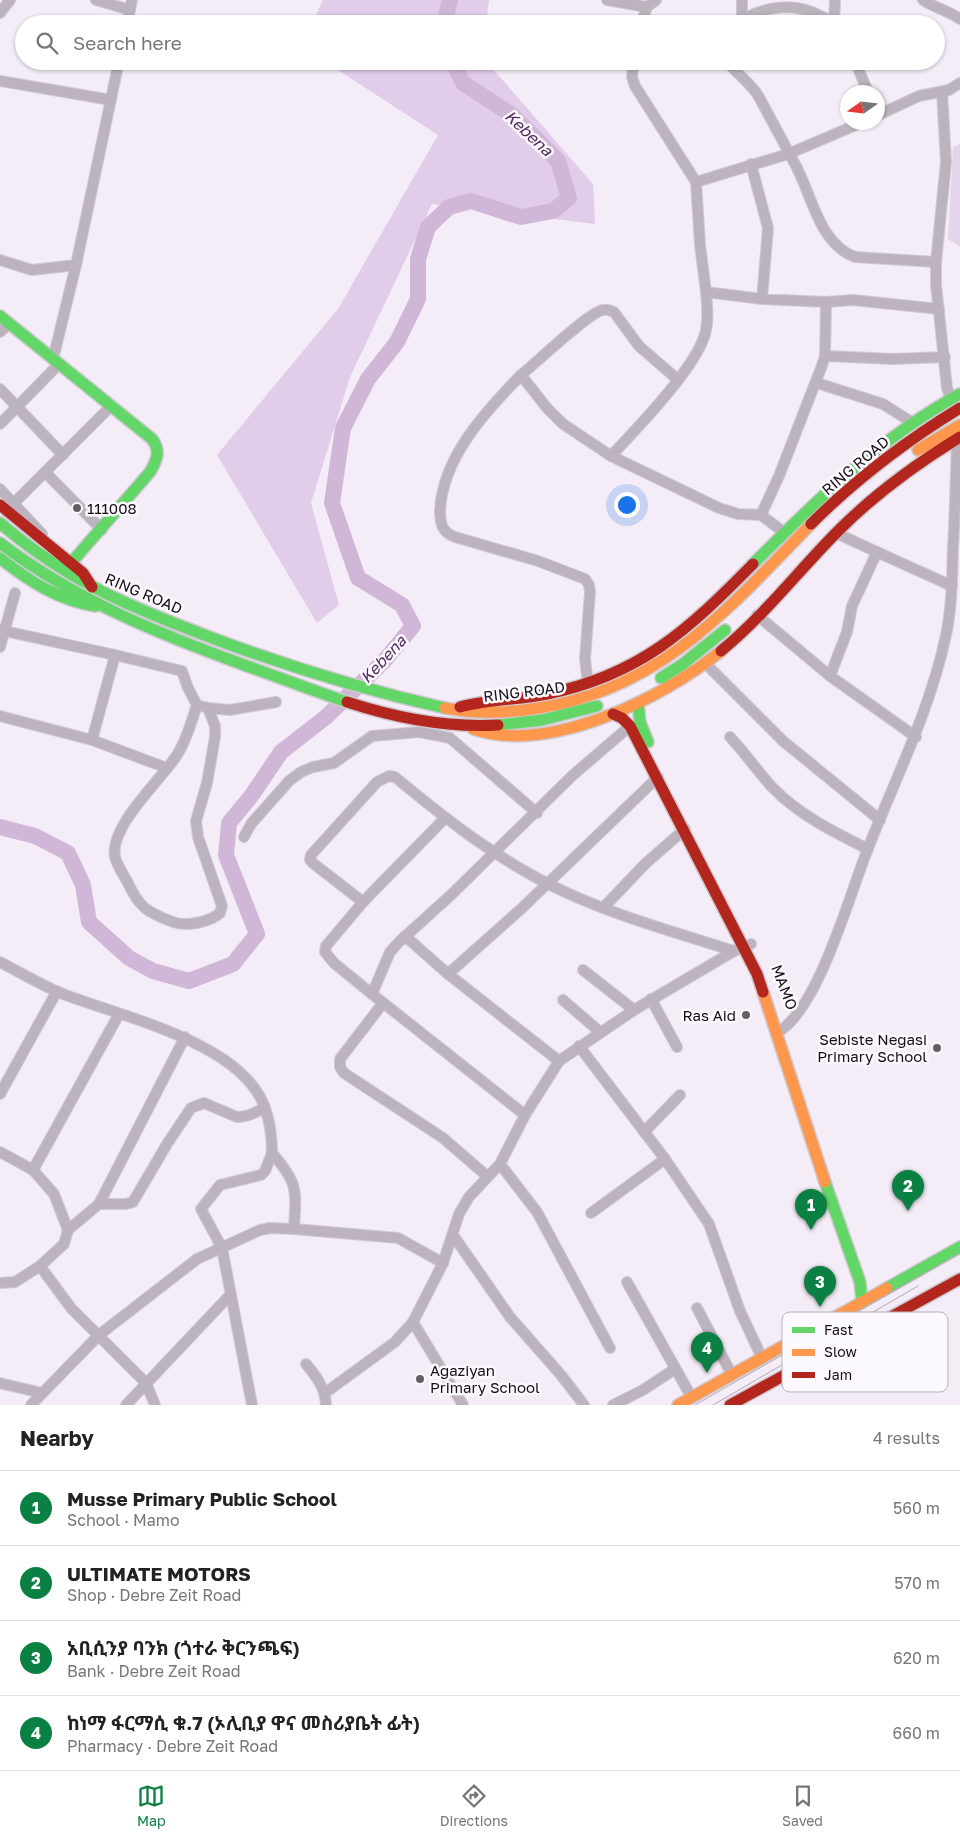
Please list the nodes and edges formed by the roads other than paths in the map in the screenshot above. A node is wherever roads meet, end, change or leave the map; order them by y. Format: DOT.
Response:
graph roads {
  1 [pos="10,0"];
  2 [pos="96,0"];
  3 [pos="607,0"];
  4 [pos="656,0"];
  5 [pos="742,0"];
  6 [pos="835,0"];
  7 [pos="923,0"];
  8 [pos="131,5"];
  9 [pos="647,7"];
  10 [pos="0,13"];
  11 [pos="645,15"];
  12 [pos="742,15"];
  13 [pos="753,15"];
  14 [pos="821,15"];
  15 [pos="834,15"];
  16 [pos="960,18"];
  17 [pos="117,70"];
  18 [pos="633,70"];
  19 [pos="735,70"];
  20 [pos="859,70"];
  21 [pos="0,81"];
  22 [pos="960,83"];
  23 [pos="865,85"];
  24 [pos="942,92"];
  25 [pos="111,100"];
  26 [pos="885,111"];
  27 [pos="844,130"];
  28 [pos="788,154"];
  29 [pos="751,164"];
  30 [pos="696,182"];
  31 [pos="0,260"];
  32 [pos="936,262"];
  33 [pos="76,265"];
  34 [pos="706,292"];
  35 [pos="762,298"];
  36 [pos="826,302"];
  37 [pos="939,309"];
  38 [pos="5,320"];
  39 [pos="0,332"];
  40 [pos="825,356"];
  41 [pos="945,357"];
  42 [pos="55,362"];
  43 [pos="521,375"];
  44 [pos="677,379"];
  45 [pos="816,383"];
  46 [pos="0,389"];
  47 [pos="955,397"];
  48 [pos="18,407"];
  49 [pos="110,407"];
  50 [pos="960,408"];
  51 [pos="913,423"];
  52 [pos="0,424"];
  53 [pos="960,424"];
  54 [pos="959,438"];
  55 [pos="63,454"];
  56 [pos="611,456"];
  57 [pos="46,473"];
  58 [pos="0,489"];
  59 [pos="15,502"];
  60 [pos="3,508"];
  61 [pos="761,515"];
  62 [pos="0,523"];
  63 [pos="102,530"];
  64 [pos="785,532"];
  65 [pos="836,532"];
  66 [pos="812,541"];
  67 [pos="45,542"];
  68 [pos="0,543"];
  69 [pos="877,552"];
  70 [pos="0,558"];
  71 [pos="71,563"];
  72 [pos="952,586"];
  73 [pos="93,588"];
  74 [pos="15,593"];
  75 [pos="99,606"];
  76 [pos="757,615"];
  77 [pos="733,622"];
  78 [pos="2,630"];
  79 [pos="0,647"];
  80 [pos="115,655"];
  81 [pos="706,664"];
  82 [pos="830,676"];
  83 [pos="588,684"];
  84 [pos="276,702"];
  85 [pos="638,703"];
  86 [pos="202,707"];
  87 [pos="453,709"];
  88 [pos="613,714"];
  89 [pos="0,716"];
  90 [pos="467,726"];
  91 [pos="630,726"];
  92 [pos="730,737"];
  93 [pos="916,737"];
  94 [pos="92,740"];
  95 [pos="167,768"];
  96 [pos="658,777"];
  97 [pos="537,812"];
  98 [pos="445,818"];
  99 [pos="880,820"];
  100 [pos="685,829"];
  101 [pos="244,837"];
  102 [pos="868,849"];
  103 [pos="494,853"];
  104 [pos="547,883"];
  105 [pos="364,902"];
  106 [pos="603,908"];
  107 [pos="405,936"];
  108 [pos="743,947"];
  109 [pos="0,962"];
  110 [pos="582,970"];
  111 [pos="448,974"];
  112 [pos="57,991"];
  113 [pos="372,994"];
  114 [pos="651,999"];
  115 [pos="563,1000"];
  116 [pos="383,1003"];
  117 [pos="634,1010"];
  118 [pos="119,1014"];
  119 [pos="782,1030"];
  120 [pos="600,1032"];
  121 [pos="185,1038"];
  122 [pos="579,1046"];
  123 [pos="677,1047"];
  124 [pos="559,1061"];
  125 [pos="0,1094"];
  126 [pos="680,1095"];
  127 [pos="265,1107"];
  128 [pos="525,1115"];
  129 [pos="644,1132"];
  130 [pos="0,1152"];
  131 [pos="272,1153"];
  132 [pos="664,1159"];
  133 [pos="500,1164"];
  134 [pos="33,1170"];
  135 [pos="825,1170"];
  136 [pos="487,1176"];
  137 [pos="99,1204"];
  138 [pos="591,1213"];
  139 [pos="294,1229"];
  140 [pos="68,1230"];
  141 [pos="453,1235"];
  142 [pos="960,1247"];
  143 [pos="222,1248"];
  144 [pos="442,1262"];
  145 [pos="40,1266"];
  146 [pos="960,1279"];
  147 [pos="626,1282"];
  148 [pos="0,1283"];
  149 [pos="881,1290"];
  150 [pos="230,1294"];
  151 [pos="862,1301"];
  152 [pos="697,1308"];
  153 [pos="843,1312"];
  154 [pos="900,1312"];
  155 [pos="413,1322"];
  156 [pos="99,1335"];
  157 [pos="782,1347"];
  158 [pos="610,1348"];
  159 [pos="762,1358"];
  160 [pos="306,1364"];
  161 [pos="675,1369"];
  162 [pos="732,1374"];
  163 [pos="782,1377"];
  164 [pos="0,1382"];
  165 [pos="146,1383"];
  166 [pos="42,1393"];
  167 [pos="325,1393"];
  168 [pos="692,1398"];
  169 [pos="31,1405"];
  170 [pos="126,1405"];
  171 [pos="155,1405"];
  172 [pos="252,1405"];
  173 [pos="326,1405"];
  174 [pos="463,1405"];
  175 [pos="584,1405"];
  176 [pos="613,1405"];
  177 [pos="678,1405"];
  178 [pos="730,1405"];
  1 -- 10 [label="street"];
  2 -- 8 [label="street"];
  3 -- 9 [label="street"];
  4 -- 9 [label="street"];
  5 -- 12 [label="street"];
  6 -- 15 [label="street"];
  7 -- 16 [label="street"];
  9 -- 11 [label="street"];
  13 -- 14 [label="street"];
  17 -- 25 [label="street"];
  18 -- 30 [label="street"];
  19 -- 28 [label="street"];
  20 -- 23 [label="street"];
  21 -- 25 [label="street"];
  22 -- 24 [label="street"];
  24 -- 26 [label="street"];
  24 -- 32 [label="street"];
  25 -- 33 [label="street"];
  27 -- 28 [label="street"];
  28 -- 29 [label="street"];
  28 -- 32 [label="street"];
  29 -- 30 [label="street"];
  29 -- 35 [label="street"];
  30 -- 34 [label="street"];
  31 -- 33 [label="street"];
  32 -- 37 [label="street"];
  33 -- 42 [label="street"];
  34 -- 35 [label="street"];
  34 -- 44 [label="street"];
  35 -- 36 [label="street"];
  36 -- 37 [label="street"];
  36 -- 40 [label="street"];
  37 -- 41 [label="street"];
  38 -- 39 [label="street"];
  38 -- 42 [label="main road"];
  40 -- 41 [label="street"];
  40 -- 45 [label="street"];
  41 -- 47 [label="street"];
  42 -- 48 [label="street"];
  42 -- 49 [label="main road"];
  43 -- 44 [label="street"];
  43 -- 56 [label="street"];
  43 -- 83 [label="street"];
  44 -- 56 [label="street"];
  45 -- 51 [label="street"];
  45 -- 61 [label="street"];
  46 -- 48 [label="street"];
  47 -- 51 [label="main road"];
  48 -- 52 [label="street"];
  48 -- 55 [label="street"];
  49 -- 55 [label="street"];
  49 -- 63 [label="main road"];
  50 -- 87 [label="main road, RING ROAD"];
  51 -- 64 [label="main road"];
  53 -- 66 [label="main road, RING ROAD"];
  54 -- 65 [label="main road"];
  54 -- 72 [label="street"];
  55 -- 57 [label="street"];
  56 -- 61 [label="street"];
  57 -- 59 [label="street"];
  57 -- 63 [label="street"];
  58 -- 59 [label="street"];
  59 -- 60 [label="street"];
  59 -- 67 [label="street"];
  60 -- 67 [label="main road"];
  61 -- 64 [label="street"];
  62 -- 73 [label="main road, RING ROAD"];
  63 -- 71 [label="main road"];
  64 -- 83 [label="main road"];
  65 -- 69 [label="street"];
  65 -- 76 [label="main road"];
  67 -- 71 [label="main road"];
  68 -- 75 [label="main road, RING ROAD"];
  69 -- 72 [label="street"];
  69 -- 82 [label="street"];
  70 -- 75 [label="main road"];
  71 -- 73 [label="main road"];
  72 -- 93 [label="street"];
  73 -- 87 [label="main road, RING ROAD"];
  74 -- 78 [label="street"];
  75 -- 90 [label="main road, RING ROAD"];
  76 -- 81 [label="main road"];
  76 -- 82 [label="street"];
  77 -- 90 [label="main road, RING ROAD"];
  78 -- 79 [label="street"];
  78 -- 80 [label="street"];
  80 -- 86 [label="street"];
  80 -- 94 [label="street"];
  81 -- 85 [label="main road"];
  81 -- 99 [label="street"];
  82 -- 93 [label="street"];
  83 -- 87 [label="main road"];
  84 -- 86 [label="street"];
  85 -- 88 [label="main road"];
  85 -- 108 [label="main road, MAMO"];
  86 -- 95 [label="street"];
  86 -- 95 [label="street"];
  88 -- 90 [label="main road"];
  88 -- 91 [label="main road"];
  89 -- 94 [label="street"];
  91 -- 96 [label="main road"];
  91 -- 97 [label="street"];
  92 -- 102 [label="street"];
  93 -- 99 [label="street"];
  94 -- 95 [label="street"];
  96 -- 100 [label="main road"];
  96 -- 104 [label="street"];
  97 -- 101 [label="street"];
  97 -- 103 [label="street"];
  98 -- 103 [label="street"];
  98 -- 105 [label="street"];
  98 -- 105 [label="street"];
  99 -- 102 [label="street"];
  100 -- 106 [label="street"];
  100 -- 108 [label="main road"];
  102 -- 119 [label="street"];
  103 -- 104 [label="street"];
  103 -- 107 [label="street"];
  104 -- 106 [label="street"];
  104 -- 111 [label="street"];
  105 -- 113 [label="street"];
  106 -- 108 [label="street"];
  107 -- 111 [label="street"];
  107 -- 113 [label="street"];
  108 -- 114 [label="street"];
  108 -- 119 [label="main road, MAMO"];
  109 -- 112 [label="street"];
  110 -- 117 [label="street"];
  111 -- 124 [label="street"];
  112 -- 118 [label="street"];
  112 -- 125 [label="street"];
  113 -- 116 [label="street"];
  114 -- 117 [label="street"];
  114 -- 123 [label="street"];
  115 -- 120 [label="street"];
  116 -- 128 [label="street"];
  116 -- 136 [label="street"];
  117 -- 120 [label="street"];
  118 -- 121 [label="street"];
  118 -- 134 [label="street"];
  119 -- 135 [label="main road, MAMO"];
  120 -- 122 [label="street"];
  121 -- 127 [label="street"];
  121 -- 137 [label="street"];
  122 -- 124 [label="street"];
  122 -- 129 [label="street"];
  124 -- 128 [label="street"];
  126 -- 129 [label="street"];
  127 -- 131 [label="street"];
  127 -- 137 [label="street"];
  128 -- 133 [label="street"];
  129 -- 132 [label="street"];
  130 -- 134 [label="street"];
  131 -- 139 [label="street"];
  131 -- 143 [label="street"];
  132 -- 138 [label="street"];
  132 -- 159 [label="street"];
  133 -- 136 [label="street"];
  133 -- 158 [label="street"];
  134 -- 140 [label="street"];
  135 -- 149 [label="main road, MAMO"];
  135 -- 151 [label="main road"];
  136 -- 141 [label="street"];
  137 -- 140 [label="street"];
  139 -- 143 [label="street"];
  139 -- 144 [label="street"];
  140 -- 145 [label="street"];
  141 -- 144 [label="street"];
  141 -- 175 [label="street"];
  142 -- 149 [label="main road"];
  143 -- 150 [label="street"];
  143 -- 156 [label="street"];
  144 -- 155 [label="street"];
  145 -- 148 [label="street"];
  145 -- 156 [label="street"];
  146 -- 154 [label="main road"];
  147 -- 161 [label="street"];
  149 -- 151 [label="main road"];
  150 -- 165 [label="street"];
  150 -- 172 [label="street"];
  151 -- 153 [label="main road"];
  152 -- 162 [label="street"];
  155 -- 167 [label="street"];
  155 -- 174 [label="street"];
  156 -- 165 [label="street"];
  156 -- 166 [label="street"];
  157 -- 159 [label="main road"];
  159 -- 162 [label="main road"];
  160 -- 167 [label="street"];
  161 -- 168 [label="street"];
  161 -- 176 [label="street"];
  162 -- 168 [label="main road"];
  163 -- 178 [label="main road"];
  164 -- 166 [label="street"];
  165 -- 170 [label="street"];
  165 -- 171 [label="street"];
  166 -- 169 [label="street"];
  167 -- 173 [label="street"];
  168 -- 177 [label="main road"];
}
